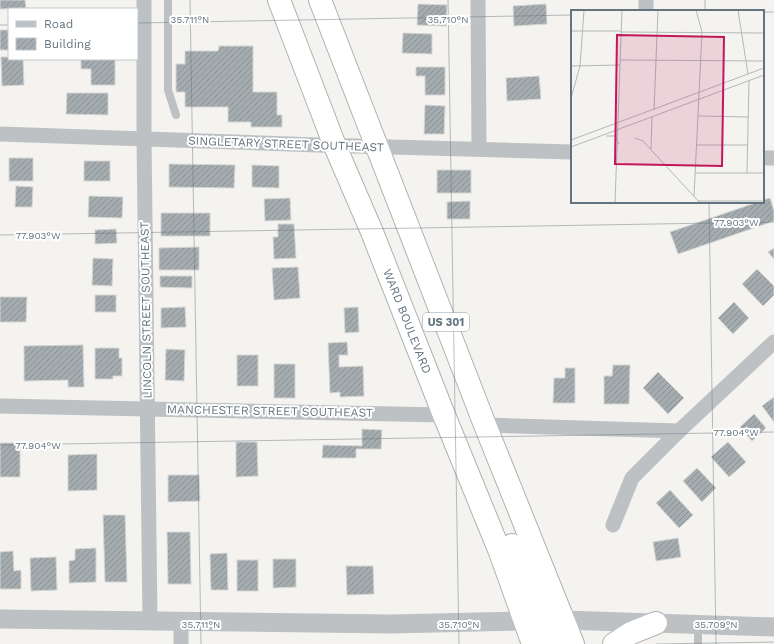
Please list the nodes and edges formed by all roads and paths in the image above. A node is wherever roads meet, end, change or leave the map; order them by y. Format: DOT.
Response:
graph roads {
  1 [pos="144,0"];
  2 [pos="168,0"];
  3 [pos="279,0"];
  4 [pos="320,0"];
  5 [pos="478,0"];
  6 [pos="176,115"];
  7 [pos="0,134"];
  8 [pos="144,139"];
  9 [pos="336,146"];
  10 [pos="378,147"];
  11 [pos="479,149"];
  12 [pos="571,152"];
  13 [pos="397,294"];
  14 [pos="774,342"];
  15 [pos="0,406"];
  16 [pos="147,409"];
  17 [pos="444,415"];
  18 [pos="485,425"];
  19 [pos="679,431"];
  20 [pos="614,525"];
  21 [pos="0,619"];
  22 [pos="533,620"];
  23 [pos="564,620"];
  24 [pos="150,621"];
  25 [pos="180,621"];
  26 [pos="656,623"];
  27 [pos="698,624"];
  28 [pos="774,627"];
  29 [pos="181,644"];
  30 [pos="533,644"];
  31 [pos="552,644"];
  32 [pos="573,644"];
  33 [pos="614,644"];
  34 [pos="698,644"];
  1 -- 8 [label="street, LINCOLN STREET SOUTHEAST"];
  2 -- 6 [label="lane"];
  3 -- 9 [label="highway, WARD BOULEVARD / US 301"];
  4 -- 10 [label="highway, US 301"];
  5 -- 11 [label="street"];
  7 -- 8 [label="street, SINGLETARY STREET SOUTHEAST"];
  8 -- 9 [label="street, SINGLETARY STREET SOUTHEAST"];
  8 -- 16 [label="street, LINCOLN STREET SOUTHEAST"];
  9 -- 10 [label="street, SINGLETARY STREET SOUTHEAST"];
  9 -- 13 [label="highway, WARD BOULEVARD / US 301"];
  10 -- 11 [label="street, SINGLETARY STREET SOUTHEAST"];
  10 -- 18 [label="highway, US 301"];
  11 -- 12 [label="street, SINGLETARY STREET SOUTHEAST"];
  13 -- 17 [label="highway, WARD BOULEVARD / US 301"];
  13 -- 22 [label="highway"];
  14 -- 19 [label="street"];
  15 -- 16 [label="street, MANCHESTER STREET SOUTHEAST"];
  16 -- 17 [label="street, MANCHESTER STREET SOUTHEAST"];
  16 -- 24 [label="street, LINCOLN STREET SOUTHEAST"];
  17 -- 22 [label="highway, WARD BOULEVARD / US 301"];
  18 -- 19 [label="street"];
  18 -- 23 [label="highway, US 301"];
  19 -- 20 [label="street"];
  21 -- 24 [label="street"];
  22 -- 23 [label="street"];
  22 -- 25 [label="street"];
  22 -- 30 [label="highway, WARD BOULEVARD / US 301"];
  22 -- 31 [label="highway"];
  23 -- 26 [label="street"];
  23 -- 32 [label="highway, US 301"];
  24 -- 25 [label="street"];
  25 -- 29 [label="street"];
  26 -- 27 [label="street"];
  26 -- 33 [label="highway"];
  27 -- 28 [label="street"];
  27 -- 34 [label="lane"];
}
